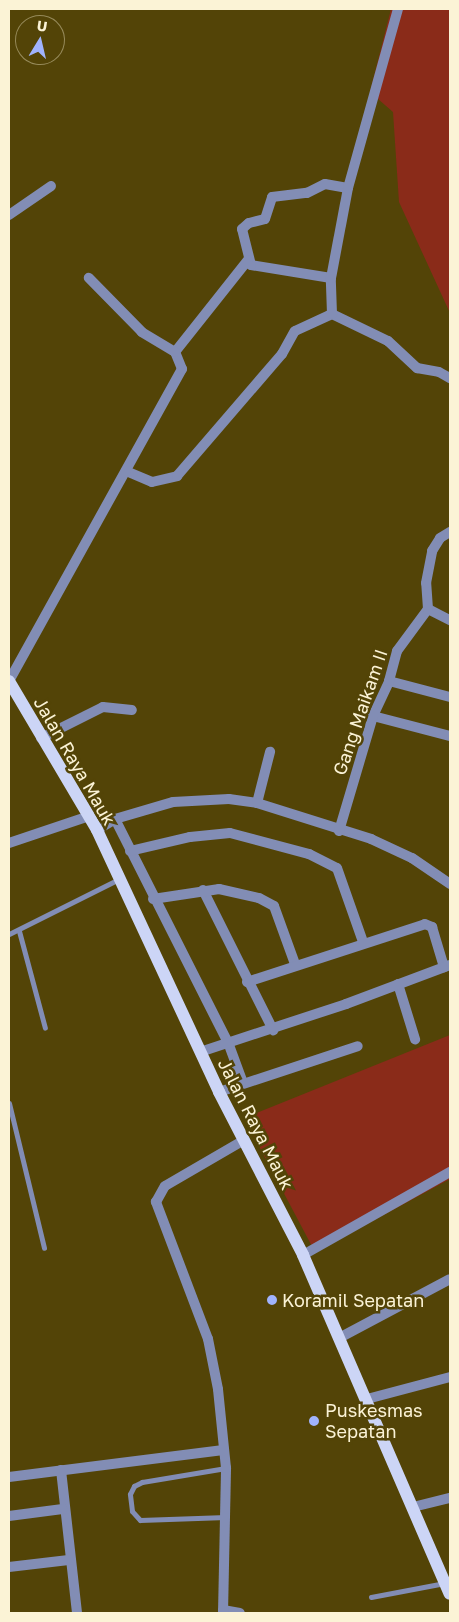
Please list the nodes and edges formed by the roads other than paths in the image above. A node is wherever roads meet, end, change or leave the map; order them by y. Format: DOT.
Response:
graph roads {
  1 [pos="398,9"];
  2 [pos="50,186"];
  3 [pos="348,188"];
  4 [pos="9,215"];
  5 [pos="248,260"];
  6 [pos="89,278"];
  7 [pos="331,278"];
  8 [pos="332,314"];
  9 [pos="175,352"];
  10 [pos="450,378"];
  11 [pos="126,471"];
  12 [pos="450,532"];
  13 [pos="428,609"];
  14 [pos="450,620"];
  15 [pos="9,681"];
  16 [pos="389,681"];
  17 [pos="450,697"];
  18 [pos="132,710"];
  19 [pos="373,716"];
  20 [pos="450,736"];
  21 [pos="40,738"];
  22 [pos="270,752"];
  23 [pos="258,804"];
  24 [pos="88,816"];
  25 [pos="115,819"];
  26 [pos="97,830"];
  27 [pos="339,831"];
  28 [pos="9,844"];
  29 [pos="130,851"];
  30 [pos="119,879"];
  31 [pos="450,884"];
  32 [pos="203,890"];
  33 [pos="153,899"];
  34 [pos="19,931"];
  35 [pos="9,934"];
  36 [pos="363,942"];
  37 [pos="295,964"];
  38 [pos="447,966"];
  39 [pos="247,982"];
  40 [pos="398,984"];
  41 [pos="45,1028"];
  42 [pos="273,1030"];
  43 [pos="415,1039"];
  44 [pos="229,1044"];
  45 [pos="358,1046"];
  46 [pos="200,1052"];
  47 [pos="243,1084"];
  48 [pos="219,1092"];
  49 [pos="9,1102"];
  50 [pos="244,1140"];
  51 [pos="450,1172"];
  52 [pos="44,1248"];
  53 [pos="303,1255"];
  54 [pos="450,1279"];
  55 [pos="341,1337"];
  56 [pos="450,1377"];
  57 [pos="367,1399"];
  58 [pos="223,1450"];
  59 [pos="226,1468"];
  60 [pos="61,1470"];
  61 [pos="9,1477"];
  62 [pos="450,1498"];
  63 [pos="413,1507"];
  64 [pos="63,1509"];
  65 [pos="9,1516"];
  66 [pos="226,1516"];
  67 [pos="69,1560"];
  68 [pos="9,1567"];
  69 [pos="448,1588"];
  70 [pos="372,1596"];
  71 [pos="223,1612"];
  72 [pos="77,1613"];
  73 [pos="240,1613"];
  1 -- 3 [label="street"];
  2 -- 4 [label="street"];
  3 -- 5 [label="street"];
  3 -- 7 [label="street"];
  5 -- 7 [label="street"];
  5 -- 9 [label="street"];
  6 -- 9 [label="street"];
  7 -- 8 [label="street"];
  8 -- 10 [label="street"];
  8 -- 11 [label="street"];
  9 -- 11 [label="street"];
  11 -- 15 [label="street"];
  12 -- 13 [label="street"];
  13 -- 14 [label="street"];
  13 -- 16 [label="street, Gang Maikam II"];
  15 -- 21 [label="main road, Jalan Raya Mauk"];
  16 -- 17 [label="street"];
  16 -- 19 [label="street, Gang Maikam II"];
  18 -- 21 [label="street"];
  19 -- 20 [label="street"];
  19 -- 27 [label="street, Gang Maikam II"];
  21 -- 24 [label="main road, Jalan Raya Mauk"];
  22 -- 23 [label="street"];
  23 -- 25 [label="street"];
  23 -- 27 [label="street"];
  24 -- 26 [label="main road, Jalan Raya Mauk"];
  24 -- 28 [label="street"];
  25 -- 26 [label="street"];
  25 -- 29 [label="street"];
  26 -- 30 [label="main road, Jalan Raya Mauk"];
  27 -- 31 [label="street"];
  29 -- 33 [label="street"];
  29 -- 36 [label="street"];
  30 -- 34 [label="lane"];
  30 -- 46 [label="main road, Jalan Raya Mauk"];
  32 -- 33 [label="street"];
  32 -- 37 [label="street"];
  32 -- 39 [label="street"];
  33 -- 44 [label="street"];
  34 -- 35 [label="lane"];
  34 -- 41 [label="lane"];
  36 -- 37 [label="street"];
  36 -- 38 [label="street"];
  37 -- 39 [label="street"];
  38 -- 40 [label="street"];
  39 -- 42 [label="street"];
  40 -- 42 [label="street"];
  40 -- 43 [label="street"];
  42 -- 44 [label="street"];
  44 -- 46 [label="street"];
  44 -- 47 [label="street"];
  45 -- 47 [label="street"];
  46 -- 48 [label="main road, Jalan Raya Mauk"];
  47 -- 48 [label="street"];
  48 -- 50 [label="main road, Jalan Raya Mauk"];
  49 -- 52 [label="lane"];
  50 -- 53 [label="main road, Jalan Raya Mauk"];
  50 -- 58 [label="street"];
  51 -- 53 [label="street"];
  53 -- 55 [label="main road, Jalan Raya Mauk"];
  54 -- 55 [label="street"];
  55 -- 57 [label="main road, Jalan Raya Mauk"];
  56 -- 57 [label="street"];
  57 -- 63 [label="main road, Jalan Raya Mauk"];
  58 -- 59 [label="street"];
  58 -- 60 [label="street"];
  59 -- 66 [label="street"];
  59 -- 66 [label="lane"];
  60 -- 61 [label="street"];
  60 -- 64 [label="street"];
  62 -- 63 [label="street"];
  63 -- 69 [label="main road, Jalan Raya Mauk"];
  64 -- 65 [label="street"];
  64 -- 67 [label="street"];
  66 -- 71 [label="street"];
  67 -- 68 [label="street"];
  67 -- 72 [label="street"];
  69 -- 70 [label="lane"];
  71 -- 73 [label="street"];
}
